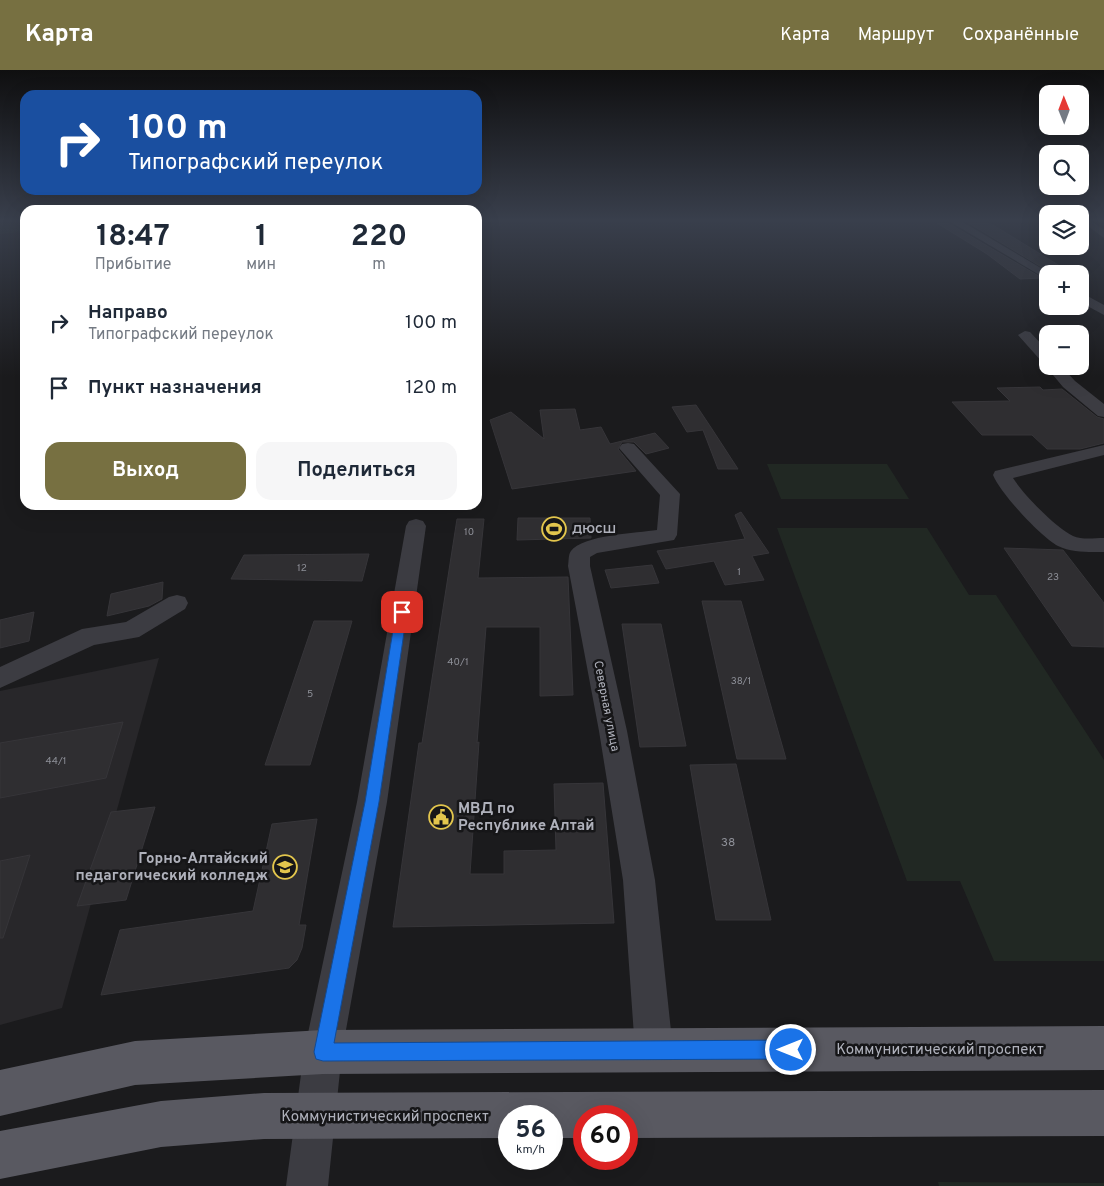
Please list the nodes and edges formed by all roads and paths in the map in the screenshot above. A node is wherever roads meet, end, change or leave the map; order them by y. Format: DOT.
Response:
graph roads {
  1 [pos="1089,302"];
  2 [pos="1104,311"];
  3 [pos="1025,335"];
  4 [pos="1039,350"];
  5 [pos="1061,375"];
  6 [pos="1104,412"];
  7 [pos="628,448"];
  8 [pos="1104,450"];
  9 [pos="416,526"];
  10 [pos="1104,545"];
  11 [pos="177,603"];
  12 [pos="0,678"];
  13 [pos="1104,1048"];
  14 [pos="654,1050"];
  15 [pos="323,1052"];
  16 [pos="0,1094"];
  17 [pos="1104,1114"];
  18 [pos="316,1117"];
  19 [pos="0,1155"];
  20 [pos="307,1186"];
  1 -- 2 [label="street"];
  3 -- 4 [label="street"];
  5 -- 6 [label="street"];
  7 -- 14 [label="street, Северная улица"];
  8 -- 10 [label="street"];
  9 -- 15 [label="street"];
  11 -- 12 [label="street"];
  13 -- 14 [label="main road, Коммунистический проспект"];
  14 -- 15 [label="main road, Коммунистический проспект"];
  15 -- 16 [label="main road, Коммунистический проспект"];
  15 -- 18 [label="street"];
  17 -- 18 [label="main road, Коммунистический проспект"];
  18 -- 19 [label="main road, Коммунистический проспект"];
  18 -- 20 [label="street"];
}
